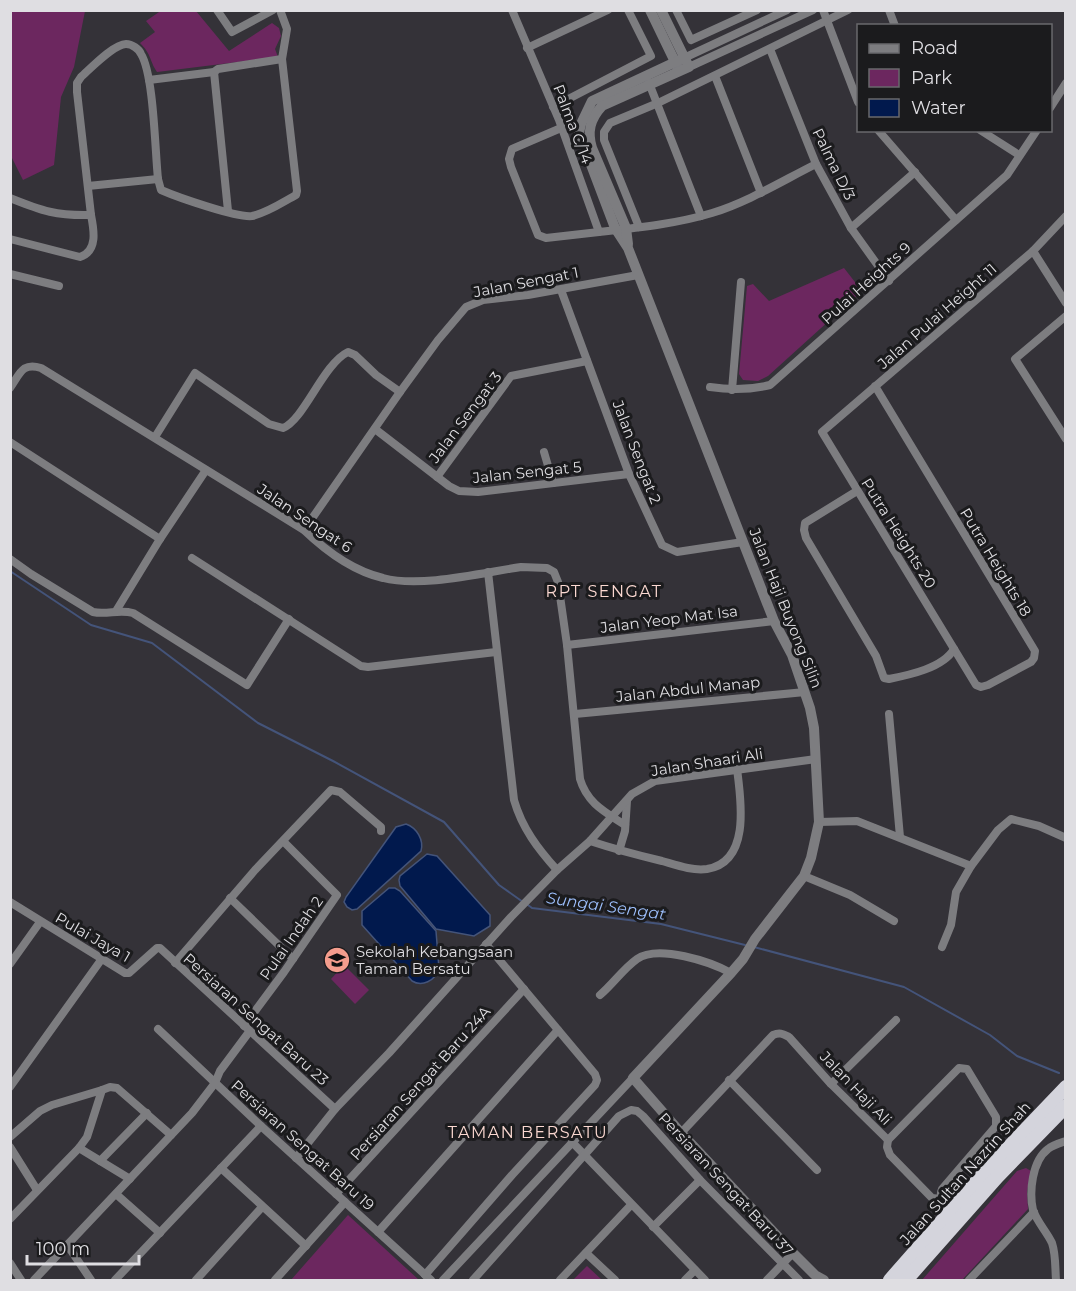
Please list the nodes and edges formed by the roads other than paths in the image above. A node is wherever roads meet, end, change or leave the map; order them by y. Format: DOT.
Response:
graph roads {
  1 [pos="217,10"];
  2 [pos="273,10"];
  3 [pos="280,10"];
  4 [pos="512,10"];
  5 [pos="608,10"];
  6 [pos="628,10"];
  7 [pos="650,10"];
  8 [pos="660,10"];
  9 [pos="675,10"];
  10 [pos="787,10"];
  11 [pos="813,10"];
  12 [pos="823,10"];
  13 [pos="848,10"];
  14 [pos="753,11"];
  15 [pos="828,22"];
  16 [pos="527,48"];
  17 [pos="770,49"];
  18 [pos="282,59"];
  19 [pos="682,64"];
  20 [pos="214,72"];
  21 [pos="715,76"];
  22 [pos="149,80"];
  23 [pos="650,83"];
  24 [pos="1064,88"];
  25 [pos="857,99"];
  26 [pos="658,103"];
  27 [pos="1052,105"];
  28 [pos="553,107"];
  29 [pos="561,128"];
  30 [pos="880,132"];
  31 [pos="983,132"];
  32 [pos="1035,132"];
  33 [pos="1019,155"];
  34 [pos="816,164"];
  35 [pos="915,172"];
  36 [pos="158,179"];
  37 [pos="88,186"];
  38 [pos="761,192"];
  39 [pos="10,198"];
  40 [pos="228,211"];
  41 [pos="91,215"];
  42 [pos="701,216"];
  43 [pos="1065,216"];
  44 [pos="956,220"];
  45 [pos="639,227"];
  46 [pos="851,228"];
  47 [pos="621,229"];
  48 [pos="599,232"];
  49 [pos="10,239"];
  50 [pos="1033,251"];
  51 [pos="10,274"];
  52 [pos="638,275"];
  53 [pos="890,281"];
  54 [pos="741,282"];
  55 [pos="59,285"];
  56 [pos="561,290"];
  57 [pos="1065,303"];
  58 [pos="1065,316"];
  59 [pos="587,361"];
  60 [pos="875,386"];
  61 [pos="710,387"];
  62 [pos="10,388"];
  63 [pos="732,390"];
  64 [pos="400,392"];
  65 [pos="375,429"];
  66 [pos="822,432"];
  67 [pos="155,437"];
  68 [pos="1065,440"];
  69 [pos="10,442"];
  70 [pos="544,452"];
  71 [pos="206,470"];
  72 [pos="629,474"];
  73 [pos="437,477"];
  74 [pos="553,483"];
  75 [pos="857,491"];
  76 [pos="304,530"];
  77 [pos="160,539"];
  78 [pos="742,542"];
  79 [pos="192,558"];
  80 [pos="10,559"];
  81 [pos="488,572"];
  82 [pos="116,611"];
  83 [pos="289,619"];
  84 [pos="774,621"];
  85 [pos="567,645"];
  86 [pos="954,649"];
  87 [pos="496,652"];
  88 [pos="805,692"];
  89 [pos="574,714"];
  90 [pos="889,714"];
  91 [pos="816,759"];
  92 [pos="737,769"];
  93 [pos="627,801"];
  94 [pos="611,816"];
  95 [pos="819,822"];
  96 [pos="625,825"];
  97 [pos="381,831"];
  98 [pos="900,837"];
  99 [pos="1065,838"];
  100 [pos="590,841"];
  101 [pos="284,842"];
  102 [pos="619,851"];
  103 [pos="971,866"];
  104 [pos="557,870"];
  105 [pos="804,876"];
  106 [pos="230,898"];
  107 [pos="10,902"];
  108 [pos="894,921"];
  109 [pos="40,922"];
  110 [pos="486,944"];
  111 [pos="159,947"];
  112 [pos="942,947"];
  113 [pos="293,959"];
  114 [pos="101,960"];
  115 [pos="174,963"];
  116 [pos="10,964"];
  117 [pos="731,973"];
  118 [pos="524,989"];
  119 [pos="600,995"];
  120 [pos="897,1020"];
  121 [pos="158,1029"];
  122 [pos="247,1029"];
  123 [pos="558,1030"];
  124 [pos="633,1078"];
  125 [pos="729,1080"];
  126 [pos="215,1083"];
  127 [pos="831,1084"];
  128 [pos="10,1087"];
  129 [pos="1065,1087"];
  130 [pos="102,1090"];
  131 [pos="1065,1106"];
  132 [pos="335,1109"];
  133 [pos="147,1113"];
  134 [pos="1042,1113"];
  135 [pos="261,1126"];
  136 [pos="681,1133"];
  137 [pos="171,1135"];
  138 [pos="10,1137"];
  139 [pos="888,1140"];
  140 [pos="1065,1141"];
  141 [pos="572,1142"];
  142 [pos="10,1147"];
  143 [pos="79,1148"];
  144 [pos="1022,1151"];
  145 [pos="585,1156"];
  146 [pos="296,1158"];
  147 [pos="100,1161"];
  148 [pos="221,1168"];
  149 [pos="1035,1168"];
  150 [pos="817,1170"];
  151 [pos="984,1173"];
  152 [pos="130,1179"];
  153 [pos="700,1180"];
  154 [pos="38,1190"];
  155 [pos="116,1194"];
  156 [pos="336,1194"];
  157 [pos="941,1199"];
  158 [pos="345,1203"];
  159 [pos="631,1205"];
  160 [pos="262,1207"];
  161 [pos="950,1211"];
  162 [pos="1034,1212"];
  163 [pos="10,1219"];
  164 [pos="653,1227"];
  165 [pos="378,1232"];
  166 [pos="160,1233"];
  167 [pos="68,1246"];
  168 [pos="306,1246"];
  169 [pos="586,1253"];
  170 [pos="793,1253"];
  171 [pos="10,1263"];
  172 [pos="783,1264"];
  173 [pos="918,1267"];
  174 [pos="695,1270"];
  175 [pos="428,1278"];
  176 [pos="819,1279"];
  177 [pos="21,1281"];
  178 [pos="34,1281"];
  179 [pos="91,1281"];
  180 [pos="115,1281"];
  181 [pos="196,1281"];
  182 [pos="275,1281"];
  183 [pos="443,1281"];
  184 [pos="473,1281"];
  185 [pos="560,1281"];
  186 [pos="615,1281"];
  187 [pos="685,1281"];
  188 [pos="705,1281"];
  189 [pos="767,1281"];
  190 [pos="799,1281"];
  191 [pos="890,1281"];
  192 [pos="899,1281"];
  193 [pos="906,1281"];
  194 [pos="912,1281"];
  195 [pos="969,1281"];
  196 [pos="1056,1281"];
  1 -- 2 [label="street"];
  3 -- 18 [label="street"];
  4 -- 16 [label="street, Palma C/14"];
  5 -- 16 [label="street"];
  6 -- 28 [label="street"];
  7 -- 19 [label="street"];
  8 -- 19 [label="street"];
  9 -- 14 [label="street"];
  10 -- 19 [label="street"];
  11 -- 19 [label="street"];
  12 -- 15 [label="street"];
  13 -- 15 [label="street"];
  15 -- 17 [label="street"];
  15 -- 25 [label="street"];
  16 -- 28 [label="street, Palma C/14"];
  17 -- 21 [label="street"];
  17 -- 34 [label="street, Palma D/3"];
  18 -- 20 [label="street"];
  18 -- 40 [label="street"];
  19 -- 23 [label="street"];
  19 -- 47 [label="street"];
  20 -- 22 [label="street"];
  20 -- 40 [label="street"];
  21 -- 26 [label="street"];
  21 -- 38 [label="street"];
  22 -- 36 [label="street"];
  22 -- 37 [label="street"];
  23 -- 26 [label="street"];
  23 -- 47 [label="street"];
  24 -- 27 [label="street"];
  26 -- 42 [label="street"];
  26 -- 45 [label="street"];
  28 -- 29 [label="street, Palma C/14"];
  29 -- 48 [label="street, Palma C/14"];
  29 -- 48 [label="street"];
  30 -- 35 [label="street"];
  31 -- 33 [label="street"];
  32 -- 33 [label="street, Pulai Heights 9"];
  33 -- 44 [label="street, Pulai Heights 9"];
  34 -- 38 [label="street"];
  34 -- 46 [label="street, Palma D/3"];
  35 -- 44 [label="street"];
  35 -- 46 [label="street"];
  36 -- 37 [label="street"];
  36 -- 40 [label="street"];
  37 -- 41 [label="street"];
  38 -- 42 [label="street"];
  39 -- 41 [label="street"];
  41 -- 49 [label="street"];
  42 -- 45 [label="street"];
  43 -- 50 [label="street, Jalan Pulai Height 11"];
  44 -- 53 [label="street, Pulai Heights 9"];
  45 -- 47 [label="street"];
  46 -- 53 [label="street, Palma D/3"];
  47 -- 48 [label="street"];
  47 -- 52 [label="street, Jalan Haji Buyong Silin"];
  50 -- 57 [label="street"];
  50 -- 60 [label="street, Jalan Pulai Height 11"];
  51 -- 55 [label="street"];
  52 -- 56 [label="street, Jalan Sengat 1"];
  52 -- 78 [label="street, Jalan Haji Buyong Silin"];
  53 -- 63 [label="street, Pulai Heights 9"];
  54 -- 63 [label="street"];
  56 -- 59 [label="street, Jalan Sengat 2"];
  56 -- 64 [label="street, Jalan Sengat 1"];
  58 -- 68 [label="street"];
  59 -- 72 [label="street, Jalan Sengat 2"];
  59 -- 73 [label="street, Jalan Sengat 3"];
  60 -- 66 [label="street, Jalan Pulai Height 11"];
  60 -- 86 [label="street, Putra Heights 18"];
  61 -- 63 [label="street, Pulai Heights 9"];
  62 -- 67 [label="street, Jalan Sengat 6"];
  64 -- 65 [label="street, Jalan Sengat 1"];
  64 -- 67 [label="street"];
  65 -- 73 [label="street, Jalan Sengat 5"];
  65 -- 76 [label="street, Jalan Sengat 1"];
  66 -- 75 [label="street, Putra Heights 20"];
  67 -- 71 [label="street, Jalan Sengat 6"];
  69 -- 77 [label="street"];
  70 -- 74 [label="street"];
  71 -- 76 [label="street, Jalan Sengat 6"];
  71 -- 77 [label="street"];
  72 -- 74 [label="street, Jalan Sengat 5"];
  72 -- 78 [label="street, Jalan Sengat 2"];
  73 -- 74 [label="street, Jalan Sengat 5"];
  75 -- 86 [label="street, Putra Heights 20"];
  75 -- 86 [label="street"];
  76 -- 81 [label="street, Jalan Sengat 6"];
  77 -- 82 [label="street"];
  78 -- 84 [label="street, Jalan Haji Buyong Silin"];
  79 -- 83 [label="street"];
  80 -- 82 [label="street"];
  81 -- 85 [label="street, Jalan Sengat 6"];
  81 -- 87 [label="street"];
  82 -- 83 [label="street"];
  83 -- 87 [label="street"];
  84 -- 85 [label="street, Jalan Yeop Mat Isa"];
  84 -- 88 [label="street, Jalan Haji Buyong Silin"];
  85 -- 89 [label="street"];
  87 -- 104 [label="street"];
  88 -- 89 [label="street, Jalan Abdul Manap"];
  88 -- 91 [label="street, Jalan Haji Buyong Silin"];
  89 -- 94 [label="street"];
  90 -- 98 [label="street"];
  91 -- 92 [label="street, Jalan Shaari Ali"];
  91 -- 95 [label="street, Jalan Haji Buyong Silin"];
  92 -- 93 [label="street, Jalan Shaari Ali"];
  92 -- 102 [label="street"];
  93 -- 94 [label="street, Jalan Shaari Ali"];
  93 -- 96 [label="street"];
  94 -- 96 [label="street"];
  94 -- 100 [label="street, Jalan Shaari Ali"];
  95 -- 98 [label="street"];
  95 -- 105 [label="street, Jalan Haji Buyong Silin"];
  96 -- 102 [label="street"];
  97 -- 101 [label="street"];
  98 -- 103 [label="street"];
  99 -- 103 [label="street"];
  100 -- 102 [label="street"];
  100 -- 104 [label="street, Jalan Shaari Ali"];
  101 -- 106 [label="street"];
  101 -- 113 [label="street, Pulai Indah 2"];
  103 -- 112 [label="street"];
  104 -- 110 [label="street, Jalan Shaari Ali"];
  105 -- 108 [label="street"];
  105 -- 117 [label="street, Jalan Haji Buyong Silin"];
  106 -- 113 [label="street"];
  106 -- 115 [label="street"];
  107 -- 109 [label="street, Pulai Jaya 1"];
  109 -- 114 [label="street, Pulai Jaya 1"];
  109 -- 116 [label="street"];
  110 -- 118 [label="street"];
  110 -- 132 [label="street, Jalan Shaari Ali"];
  111 -- 114 [label="street, Pulai Jaya 1"];
  111 -- 115 [label="street, Persiaran Sengat Baru 23"];
  113 -- 122 [label="street, Pulai Indah 2"];
  114 -- 128 [label="street"];
  115 -- 122 [label="street, Persiaran Sengat Baru 23"];
  117 -- 119 [label="street"];
  117 -- 124 [label="street, Jalan Haji Buyong Silin"];
  118 -- 123 [label="street"];
  118 -- 156 [label="street, Persiaran Sengat Baru 24A"];
  120 -- 127 [label="street"];
  121 -- 126 [label="street, Persiaran Sengat Baru 19"];
  122 -- 126 [label="street, Pulai Indah 2"];
  122 -- 132 [label="street, Persiaran Sengat Baru 23"];
  123 -- 165 [label="street"];
  123 -- 175 [label="street"];
  124 -- 136 [label="street"];
  124 -- 141 [label="street"];
  125 -- 127 [label="street, Jalan Haji Ali"];
  125 -- 136 [label="street, Jalan Haji Ali"];
  125 -- 150 [label="street"];
  126 -- 135 [label="street, Persiaran Sengat Baru 19"];
  126 -- 137 [label="street, Pulai Indah 2"];
  127 -- 139 [label="street, Jalan Haji Ali"];
  129 -- 134 [label="highway, Jalan Sultan Nazrin Shah"];
  130 -- 133 [label="street"];
  130 -- 138 [label="street"];
  130 -- 143 [label="street"];
  131 -- 144 [label="highway, Jalan Sultan Nazrin Shah"];
  132 -- 146 [label="street, Jalan Shaari Ali"];
  133 -- 137 [label="street"];
  133 -- 147 [label="street"];
  134 -- 144 [label="highway"];
  134 -- 151 [label="highway, Jalan Sultan Nazrin Shah"];
  135 -- 146 [label="street, Persiaran Sengat Baru 19"];
  135 -- 148 [label="street"];
  136 -- 170 [label="street"];
  137 -- 152 [label="street, Pulai Indah 2"];
  139 -- 157 [label="street"];
  139 -- 157 [label="street, Jalan Haji Ali"];
  140 -- 149 [label="street"];
  141 -- 145 [label="street"];
  141 -- 183 [label="street"];
  142 -- 154 [label="street"];
  143 -- 147 [label="street"];
  143 -- 154 [label="street"];
  144 -- 149 [label="street"];
  144 -- 151 [label="highway"];
  144 -- 173 [label="highway, Jalan Sultan Nazrin Shah"];
  145 -- 153 [label="street, Persiaran Sengat Baru 37"];
  145 -- 159 [label="street"];
  145 -- 184 [label="street"];
  146 -- 156 [label="street, Persiaran Sengat Baru 19"];
  147 -- 152 [label="street"];
  148 -- 160 [label="street"];
  148 -- 166 [label="street"];
  149 -- 162 [label="street"];
  151 -- 161 [label="highway, Jalan Sultan Nazrin Shah"];
  152 -- 155 [label="street, Pulai Indah 2"];
  153 -- 164 [label="street"];
  153 -- 172 [label="street, Persiaran Sengat Baru 37"];
  154 -- 163 [label="street"];
  155 -- 166 [label="street"];
  155 -- 167 [label="street, Pulai Indah 2"];
  156 -- 158 [label="street, Persiaran Sengat Baru 19"];
  157 -- 161 [label="street"];
  158 -- 165 [label="street, Persiaran Sengat Baru 19"];
  158 -- 168 [label="street"];
  159 -- 164 [label="street"];
  159 -- 169 [label="street"];
  160 -- 168 [label="street"];
  160 -- 181 [label="street"];
  161 -- 191 [label="highway, Jalan Sultan Nazrin Shah"];
  162 -- 195 [label="street"];
  162 -- 196 [label="street"];
  164 -- 174 [label="street"];
  165 -- 175 [label="street, Persiaran Sengat Baru 19"];
  166 -- 180 [label="street"];
  167 -- 178 [label="street, Pulai Indah 2"];
  167 -- 179 [label="street"];
  168 -- 182 [label="street"];
  169 -- 185 [label="street"];
  169 -- 186 [label="street"];
  170 -- 172 [label="street"];
  170 -- 176 [label="street"];
  171 -- 177 [label="street"];
  172 -- 189 [label="street"];
  172 -- 190 [label="street, Persiaran Sengat Baru 37"];
  173 -- 192 [label="highway"];
  173 -- 193 [label="highway, Jalan Sultan Nazrin Shah"];
  173 -- 194 [label="highway"];
  174 -- 187 [label="street"];
  174 -- 188 [label="street"];
}
